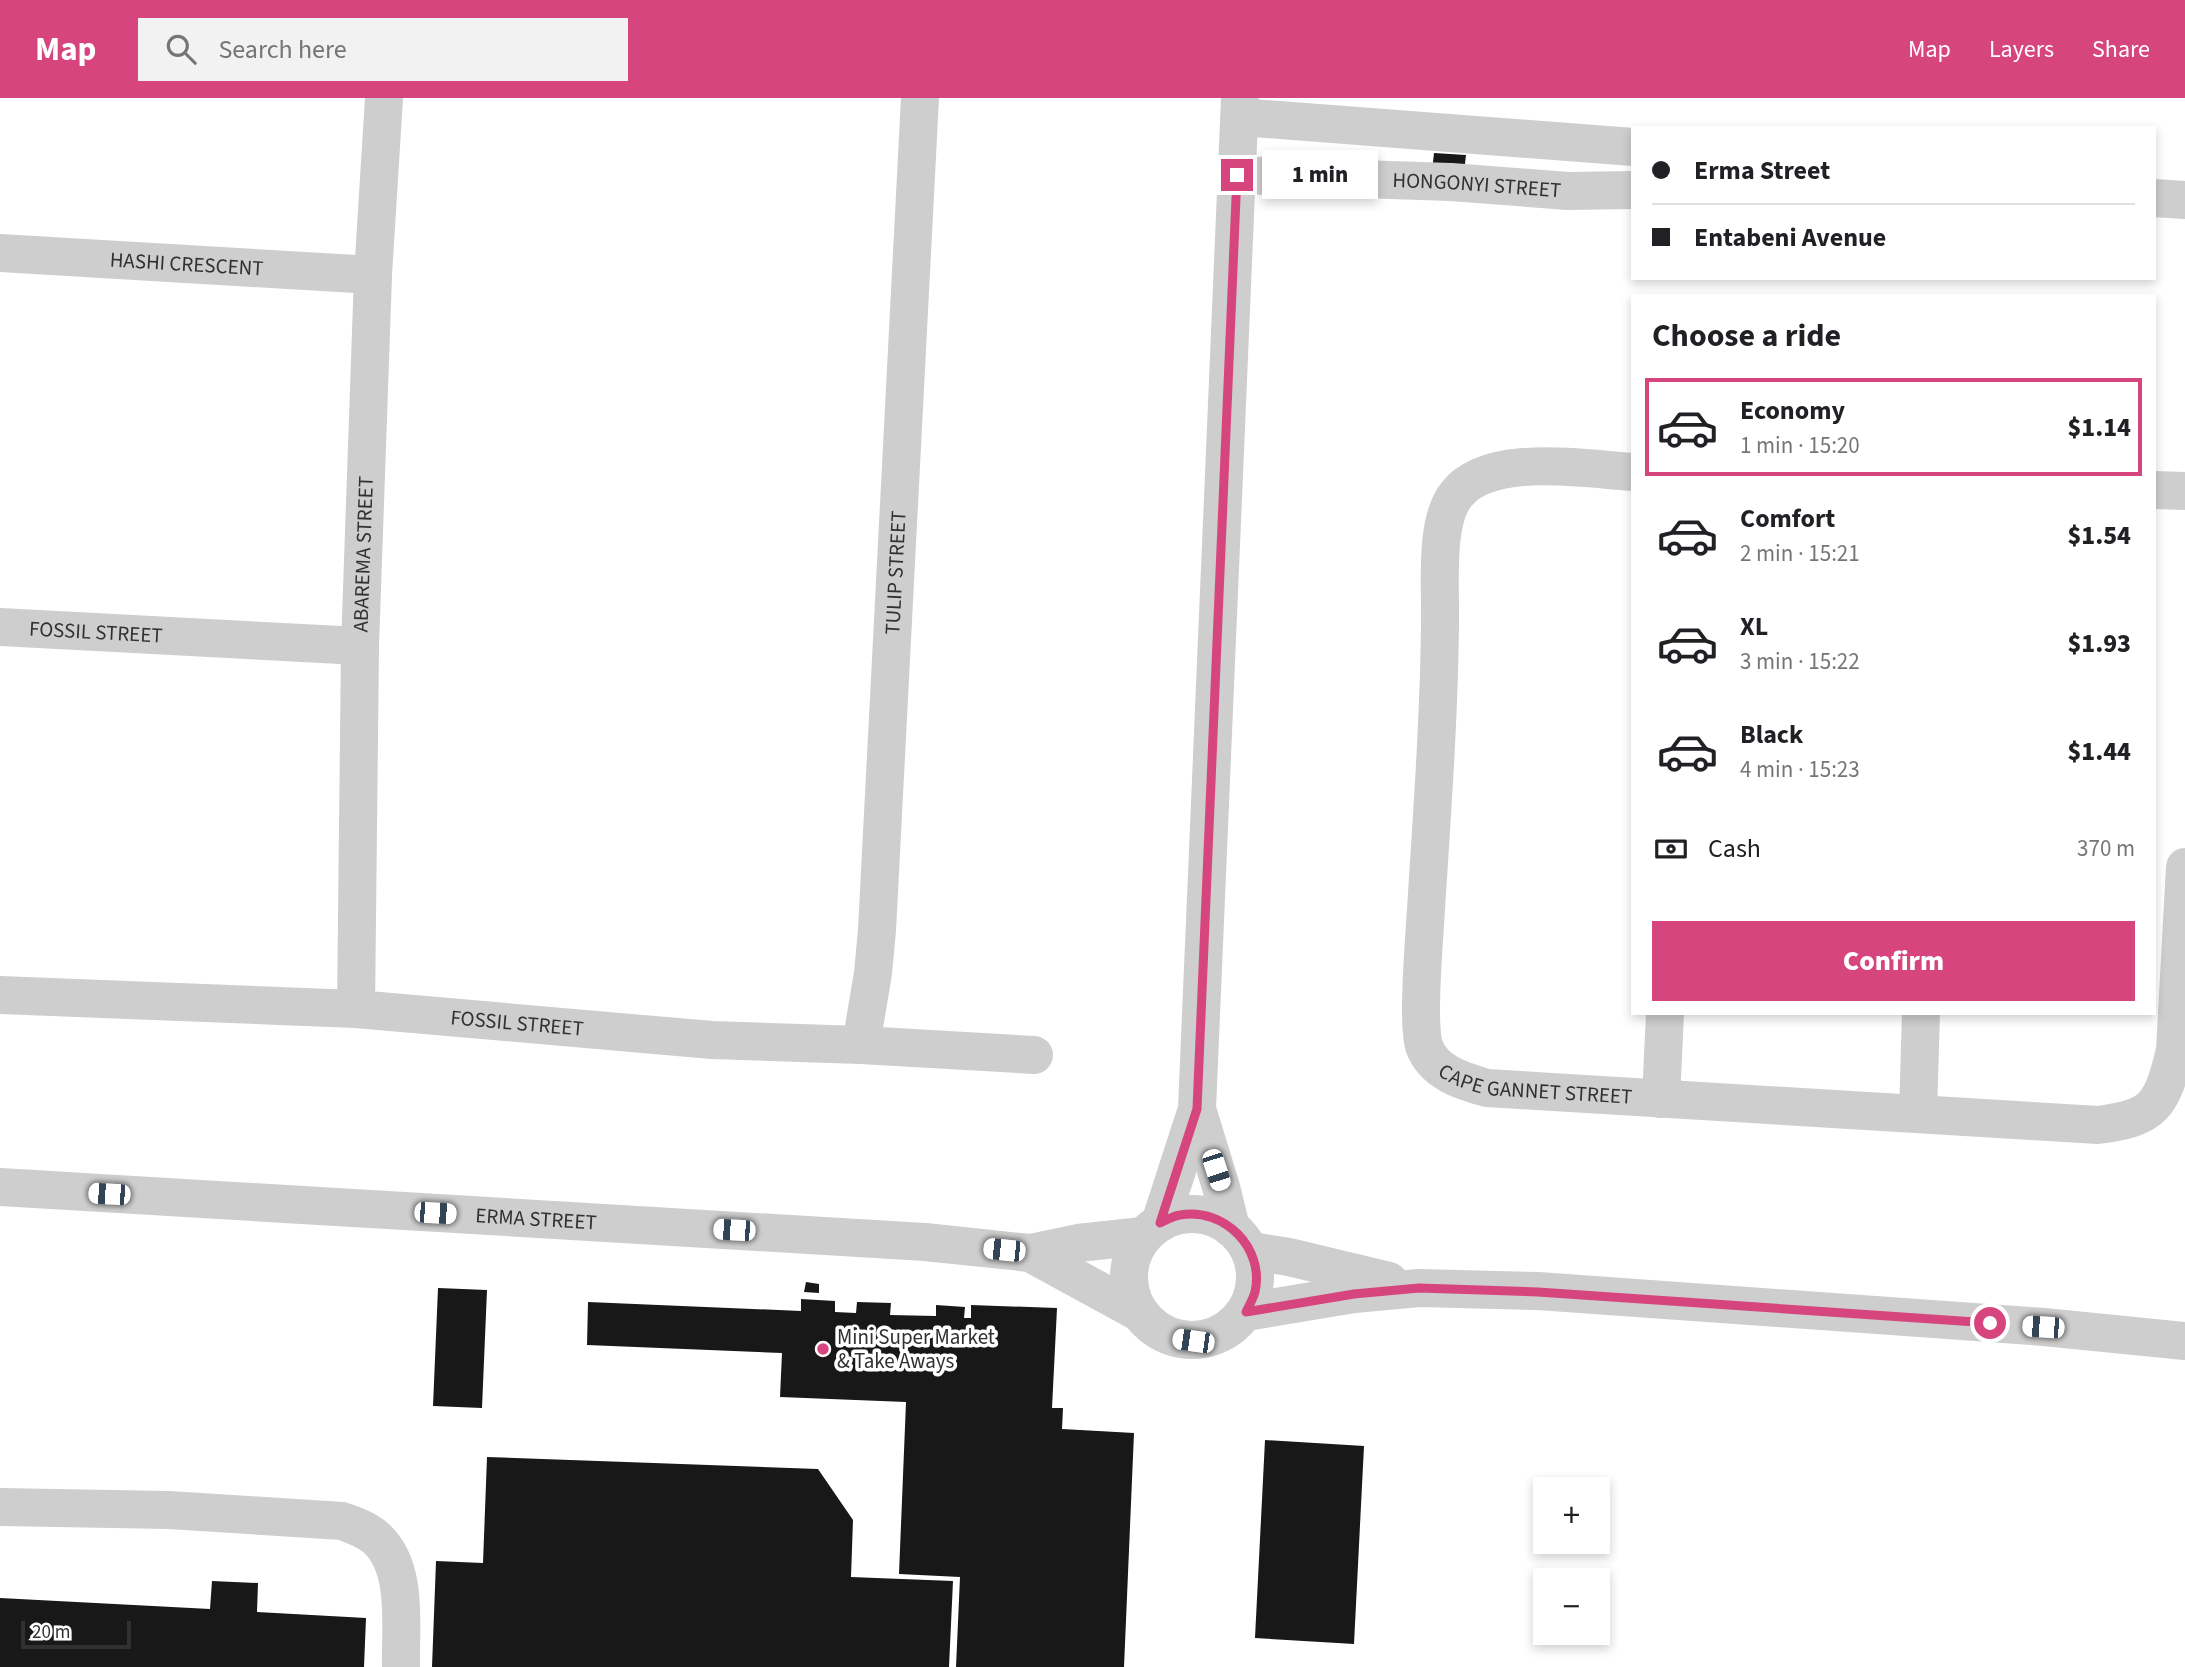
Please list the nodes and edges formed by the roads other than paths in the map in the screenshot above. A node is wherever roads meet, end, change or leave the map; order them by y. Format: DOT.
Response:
graph roads {
  1 [pos="384,98"];
  2 [pos="920,98"];
  3 [pos="1240,108"];
  4 [pos="1404,129"];
  5 [pos="1504,136"];
  6 [pos="1631,146"];
  7 [pos="1237,175"];
  8 [pos="1403,180"];
  9 [pos="1503,185"];
  10 [pos="1631,190"];
  11 [pos="2156,198"];
  12 [pos="2185,200"];
  13 [pos="0,253"];
  14 [pos="373,275"];
  15 [pos="1631,471"];
  16 [pos="2156,491"];
  17 [pos="2185,491"];
  18 [pos="0,627"];
  19 [pos="360,646"];
  20 [pos="2185,867"];
  21 [pos="0,995"];
  22 [pos="356,1009"];
  23 [pos="1665,1015"];
  24 [pos="1921,1015"];
  25 [pos="861,1045"];
  26 [pos="1034,1055"];
  27 [pos="1661,1099"];
  28 [pos="1197,1109"];
  29 [pos="1918,1114"];
  30 [pos="0,1187"];
  31 [pos="1152,1229"];
  32 [pos="1241,1239"];
  33 [pos="1030,1252"];
  34 [pos="1419,1288"];
  35 [pos="1246,1312"];
  36 [pos="1140,1313"];
  37 [pos="2185,1341"];
  38 [pos="0,1507"];
  39 [pos="401,1667"];
  1 -- 14 [label="street, ABAREMA STREET"];
  2 -- 25 [label="street, TULIP STREET"];
  3 -- 4 [label="street"];
  3 -- 7 [label="street"];
  4 -- 5 [label="street"];
  4 -- 8 [label="street"];
  5 -- 6 [label="street"];
  5 -- 9 [label="street"];
  7 -- 8 [label="street, HONGONYI STREET"];
  7 -- 28 [label="street"];
  8 -- 9 [label="street, HONGONYI STREET"];
  9 -- 10 [label="street, HONGONYI STREET"];
  11 -- 12 [label="street"];
  13 -- 14 [label="street, HASHI CRESCENT"];
  14 -- 19 [label="street, ABAREMA STREET"];
  15 -- 27 [label="street, CAPE GANNET STREET"];
  16 -- 17 [label="street"];
  18 -- 19 [label="street, FOSSIL STREET"];
  19 -- 22 [label="street, ABAREMA STREET"];
  20 -- 29 [label="street, CAPE GANNET STREET"];
  21 -- 22 [label="street, FOSSIL STREET"];
  22 -- 25 [label="street, FOSSIL STREET"];
  23 -- 27 [label="street"];
  24 -- 29 [label="street"];
  25 -- 26 [label="street, FOSSIL STREET"];
  27 -- 29 [label="street, CAPE GANNET STREET"];
  28 -- 31 [label="street"];
  28 -- 32 [label="street"];
  30 -- 33 [label="street, ERMA STREET"];
  31 -- 32 [label="street"];
  31 -- 33 [label="street, ERMA STREET"];
  31 -- 36 [label="street"];
  32 -- 34 [label="street"];
  32 -- 35 [label="street"];
  33 -- 36 [label="street, ERMA STREET"];
  34 -- 35 [label="street"];
  34 -- 37 [label="street"];
  35 -- 36 [label="street"];
  38 -- 39 [label="street"];
}
